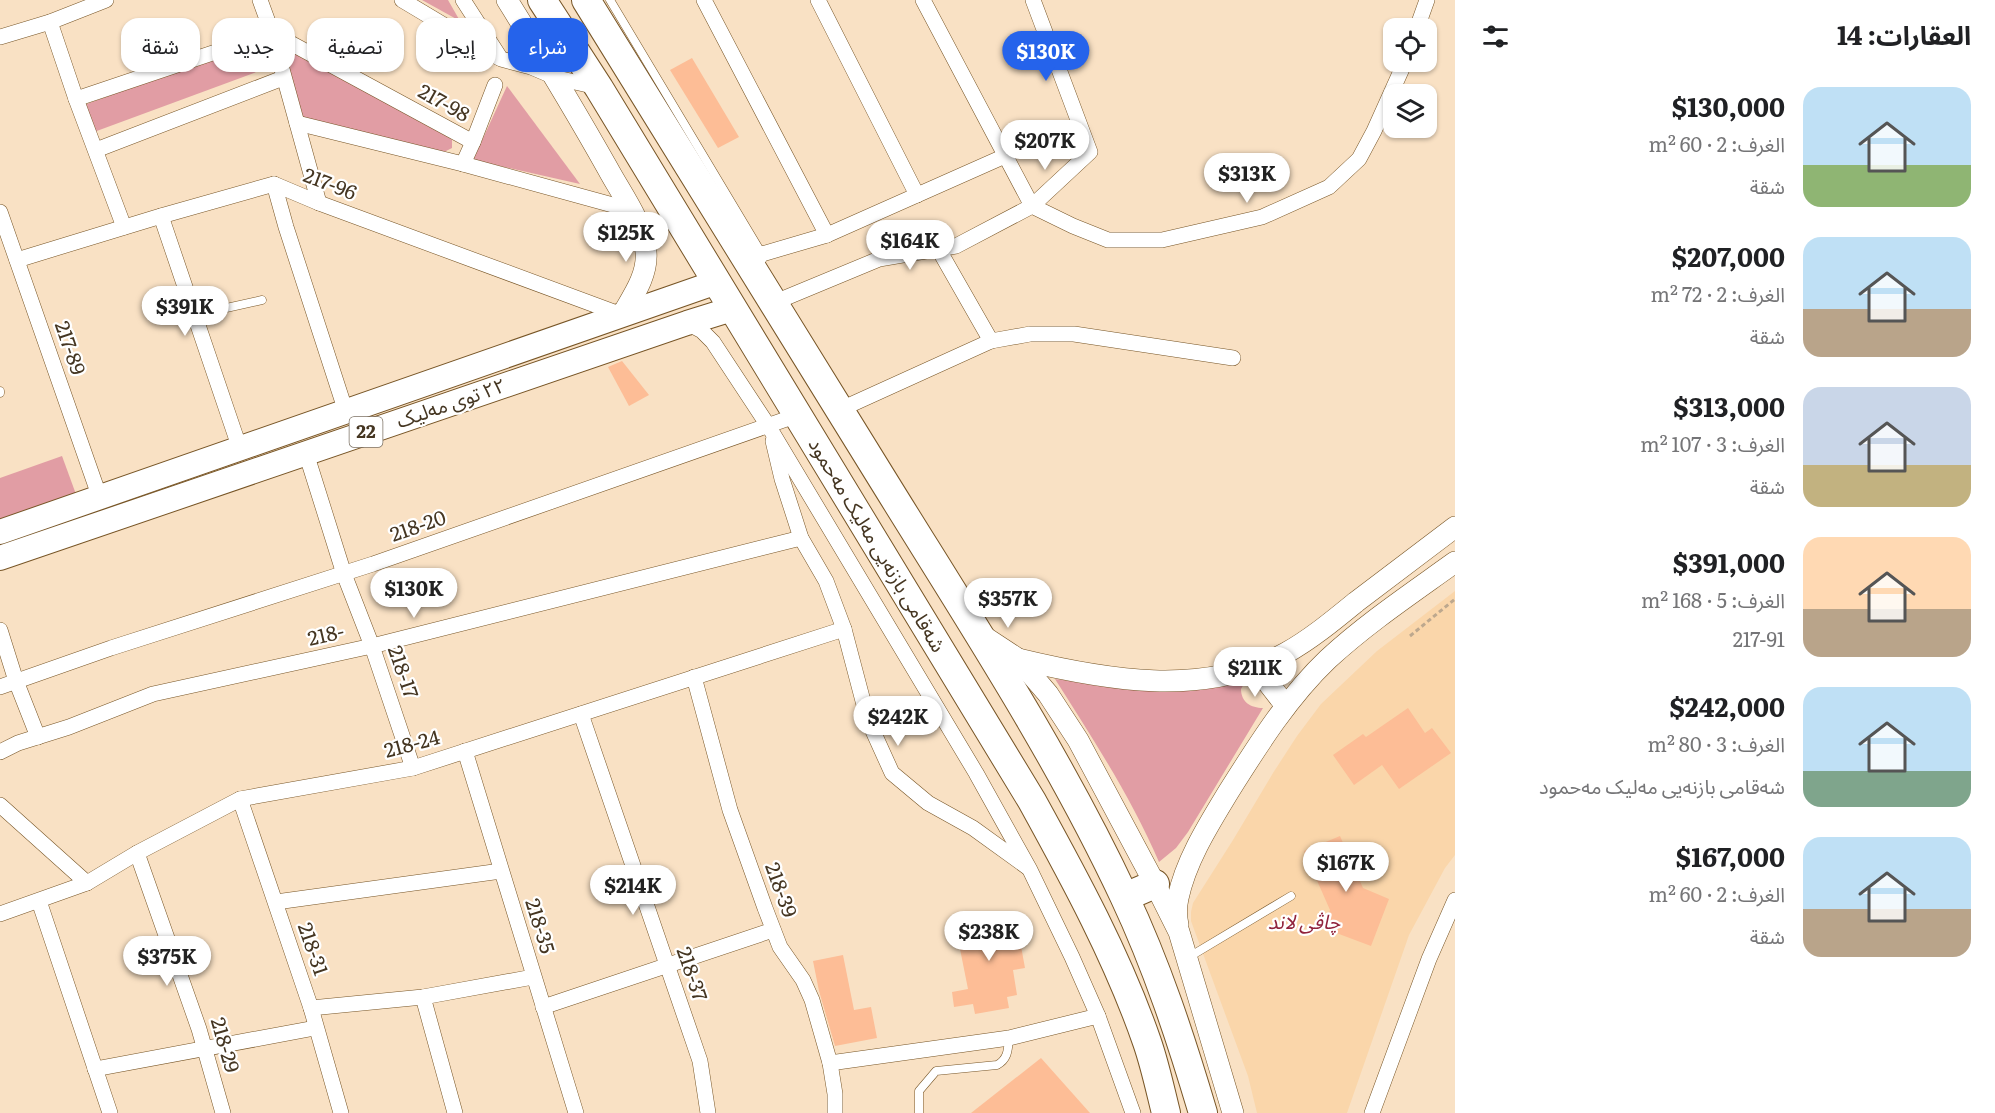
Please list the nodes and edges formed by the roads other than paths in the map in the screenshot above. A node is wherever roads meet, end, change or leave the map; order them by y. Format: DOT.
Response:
graph roads {
  1 [pos="106,0"];
  2 [pos="260,0"];
  3 [pos="402,0"];
  4 [pos="463,0"];
  5 [pos="507,0"];
  6 [pos="542,0"];
  7 [pos="586,0"];
  8 [pos="610,0"];
  9 [pos="704,0"];
  10 [pos="818,0"];
  11 [pos="923,0"];
  12 [pos="1034,0"];
  13 [pos="1427,0"];
  14 [pos="267,18"];
  15 [pos="1421,18"];
  16 [pos="50,22"];
  17 [pos="0,37"];
  18 [pos="295,45"];
  19 [pos="212,53"];
  20 [pos="501,59"];
  21 [pos="282,72"];
  22 [pos="1401,72"];
  23 [pos="284,78"];
  24 [pos="557,78"];
  25 [pos="495,85"];
  26 [pos="599,88"];
  27 [pos="76,99"];
  28 [pos="297,123"];
  29 [pos="473,142"];
  30 [pos="96,150"];
  31 [pos="1005,156"];
  32 [pos="463,164"];
  33 [pos="274,184"];
  34 [pos="917,195"];
  35 [pos="319,203"];
  36 [pos="1032,206"];
  37 [pos="631,210"];
  38 [pos="0,213"];
  39 [pos="161,216"];
  40 [pos="124,227"];
  41 [pos="3,231"];
  42 [pos="826,235"];
  43 [pos="939,250"];
  44 [pos="17,260"];
  45 [pos="756,261"];
  46 [pos="717,282"];
  47 [pos="262,300"];
  48 [pos="772,303"];
  49 [pos="732,309"];
  50 [pos="195,315"];
  51 [pos="622,315"];
  52 [pos="687,322"];
  53 [pos="991,341"];
  54 [pos="1233,358"];
  55 [pos="839,410"];
  56 [pos="346,412"];
  57 [pos="798,416"];
  58 [pos="770,427"];
  59 [pos="240,449"];
  60 [pos="306,453"];
  61 [pos="100,498"];
  62 [pos="1455,527"];
  63 [pos="0,532"];
  64 [pos="801,538"];
  65 [pos="0,558"];
  66 [pos="1455,562"];
  67 [pos="344,574"];
  68 [pos="844,629"];
  69 [pos="0,630"];
  70 [pos="977,632"];
  71 [pos="372,646"];
  72 [pos="1018,659"];
  73 [pos="1255,666"];
  74 [pos="694,677"];
  75 [pos="16,681"];
  76 [pos="0,687"];
  77 [pos="1286,706"];
  78 [pos="581,714"];
  79 [pos="38,737"];
  80 [pos="465,751"];
  81 [pos="0,752"];
  82 [pos="413,768"];
  83 [pos="240,799"];
  84 [pos="0,805"];
  85 [pos="137,854"];
  86 [pos="1030,870"];
  87 [pos="501,871"];
  88 [pos="87,883"];
  89 [pos="1155,884"];
  90 [pos="1291,896"];
  91 [pos="1125,897"];
  92 [pos="1455,900"];
  93 [pos="39,901"];
  94 [pos="276,903"];
  95 [pos="0,914"];
  96 [pos="773,930"];
  97 [pos="1179,932"];
  98 [pos="1188,958"];
  99 [pos="667,965"];
  100 [pos="533,976"];
  101 [pos="423,997"];
  102 [pos="543,1007"];
  103 [pos="311,1008"];
  104 [pos="1098,1016"];
  105 [pos="315,1028"];
  106 [pos="1009,1038"];
  107 [pos="204,1047"];
  108 [pos="830,1063"];
  109 [pos="95,1069"];
  110 [pos="110,1113"];
  111 [pos="223,1113"];
  112 [pos="341,1113"];
  113 [pos="454,1113"];
  114 [pos="576,1113"];
  115 [pos="708,1113"];
  116 [pos="835,1113"];
  117 [pos="919,1113"];
  118 [pos="1133,1113"];
  119 [pos="1166,1113"];
  120 [pos="1203,1113"];
  121 [pos="1233,1113"];
  122 [pos="1372,1113"];
  1 -- 16 [label="street"];
  2 -- 14 [label="street"];
  3 -- 20 [label="street"];
  4 -- 20 [label="street"];
  5 -- 24 [label="main road"];
  6 -- 26 [label="highway, شەقامی بازنەیی مەلیک مەحمود"];
  7 -- 45 [label="highway, شەقامی بازنەیی مەلیک مەحمود"];
  8 -- 45 [label="lane"];
  9 -- 42 [label="street"];
  10 -- 34 [label="street"];
  11 -- 31 [label="street"];
  12 -- 36 [label="street"];
  13 -- 15 [label="street"];
  16 -- 17 [label="street"];
  16 -- 27 [label="street"];
  18 -- 29 [label="street, 217-98"];
  19 -- 27 [label="street"];
  20 -- 24 [label="street"];
  21 -- 23 [label="street"];
  22 -- 36 [label="street"];
  23 -- 28 [label="street"];
  23 -- 30 [label="street"];
  24 -- 26 [label="street"];
  24 -- 37 [label="main road"];
  25 -- 29 [label="street"];
  26 -- 46 [label="highway, شەقامی بازنەیی مەلیک مەحمود"];
  27 -- 30 [label="street"];
  28 -- 32 [label="street"];
  28 -- 35 [label="street"];
  29 -- 32 [label="street, 217-98"];
  30 -- 40 [label="street"];
  31 -- 34 [label="street"];
  31 -- 36 [label="street"];
  32 -- 37 [label="street"];
  33 -- 35 [label="street, 217-96"];
  33 -- 39 [label="street, 217-96"];
  33 -- 56 [label="street"];
  34 -- 42 [label="street"];
  35 -- 51 [label="street, 217-96"];
  36 -- 43 [label="street"];
  37 -- 51 [label="main road"];
  38 -- 41 [label="street, 217-89"];
  39 -- 40 [label="street, 217-96"];
  39 -- 50 [label="street"];
  40 -- 44 [label="street, 217-96"];
  41 -- 44 [label="street, 217-89"];
  42 -- 45 [label="street"];
  43 -- 48 [label="street"];
  43 -- 53 [label="street"];
  44 -- 61 [label="street, 217-89"];
  45 -- 48 [label="highway, شەقامی بازنەیی مەلیک مەحمود"];
  46 -- 49 [label="highway, شەقامی بازنەیی مەلیک مەحمود"];
  46 -- 51 [label="main road, ٢٢ توی مەلیک / 22"];
  47 -- 50 [label="lane"];
  48 -- 55 [label="highway, شەقامی بازنەیی مەلیک مەحمود"];
  49 -- 52 [label="main road, ٢٢ توی مەلیک / 22"];
  49 -- 57 [label="highway, شەقامی بازنەیی مەلیک مەحمود"];
  50 -- 59 [label="street"];
  51 -- 56 [label="main road, ٢٢ توی مەلیک / 22"];
  52 -- 58 [label="street"];
  52 -- 60 [label="main road, ٢٢ توی مەلیک / 22"];
  53 -- 54 [label="street"];
  53 -- 55 [label="street"];
  55 -- 70 [label="highway, شەقامی بازنەیی مەلیک مەحمود"];
  56 -- 59 [label="main road, ٢٢ توی مەلیک / 22"];
  57 -- 58 [label="street, 218-20"];
  57 -- 119 [label="highway, شەقامی بازنەیی مەلیک مەحمود"];
  58 -- 64 [label="street"];
  58 -- 67 [label="street, 218-20"];
  58 -- 86 [label="street"];
  59 -- 61 [label="main road, ٢٢ توی مەلیک / 22"];
  60 -- 65 [label="main road, ٢٢ توی مەلیک / 22"];
  60 -- 67 [label="street, 218-17"];
  61 -- 63 [label="main road, ٢٢ توی مەلیک / 22"];
  62 -- 73 [label="main road"];
  64 -- 68 [label="street"];
  64 -- 71 [label="street, 218-"];
  66 -- 77 [label="main road"];
  67 -- 71 [label="street, 218-17"];
  67 -- 75 [label="street, 218-20"];
  68 -- 74 [label="street, 218-24"];
  68 -- 86 [label="street"];
  69 -- 75 [label="street"];
  70 -- 72 [label="main road"];
  70 -- 91 [label="highway, شەقامی بازنەیی مەلیک مەحمود"];
  71 -- 79 [label="street, 218-"];
  71 -- 82 [label="street, 218-17"];
  72 -- 73 [label="main road"];
  72 -- 89 [label="main road"];
  73 -- 77 [label="main road"];
  74 -- 78 [label="street, 218-24"];
  74 -- 96 [label="street, 218-39"];
  75 -- 76 [label="street, 218-20"];
  75 -- 79 [label="street"];
  77 -- 97 [label="main road"];
  78 -- 80 [label="street, 218-24"];
  78 -- 99 [label="street, 218-37"];
  79 -- 81 [label="street, 218-"];
  80 -- 82 [label="street, 218-24"];
  80 -- 87 [label="street, 218-35"];
  82 -- 83 [label="street, 218-24"];
  83 -- 85 [label="street, 218-24"];
  83 -- 94 [label="street, 218-31"];
  84 -- 88 [label="street"];
  85 -- 88 [label="street, 218-24"];
  85 -- 107 [label="street, 218-29"];
  86 -- 104 [label="street"];
  87 -- 94 [label="street"];
  87 -- 100 [label="street, 218-35"];
  88 -- 93 [label="street, 218-24"];
  89 -- 91 [label="highway"];
  89 -- 97 [label="main road"];
  90 -- 98 [label="lane"];
  91 -- 120 [label="highway, شەقامی بازنەیی مەلیک مەحمود"];
  92 -- 122 [label="street"];
  93 -- 95 [label="street, 218-24"];
  93 -- 109 [label="street"];
  94 -- 103 [label="street, 218-31"];
  96 -- 99 [label="street"];
  96 -- 108 [label="street, 218-39"];
  97 -- 98 [label="main road"];
  98 -- 121 [label="main road"];
  99 -- 102 [label="street"];
  99 -- 115 [label="street, 218-37"];
  100 -- 101 [label="street"];
  100 -- 102 [label="street, 218-35"];
  101 -- 103 [label="street"];
  101 -- 113 [label="street"];
  102 -- 114 [label="street, 218-35"];
  103 -- 105 [label="street, 218-31"];
  104 -- 106 [label="street"];
  104 -- 118 [label="street"];
  105 -- 107 [label="street"];
  105 -- 112 [label="street, 218-31"];
  106 -- 108 [label="street"];
  106 -- 117 [label="lane"];
  107 -- 109 [label="street"];
  107 -- 111 [label="street, 218-29"];
  108 -- 116 [label="street, 218-39"];
  109 -- 110 [label="street"];
}
